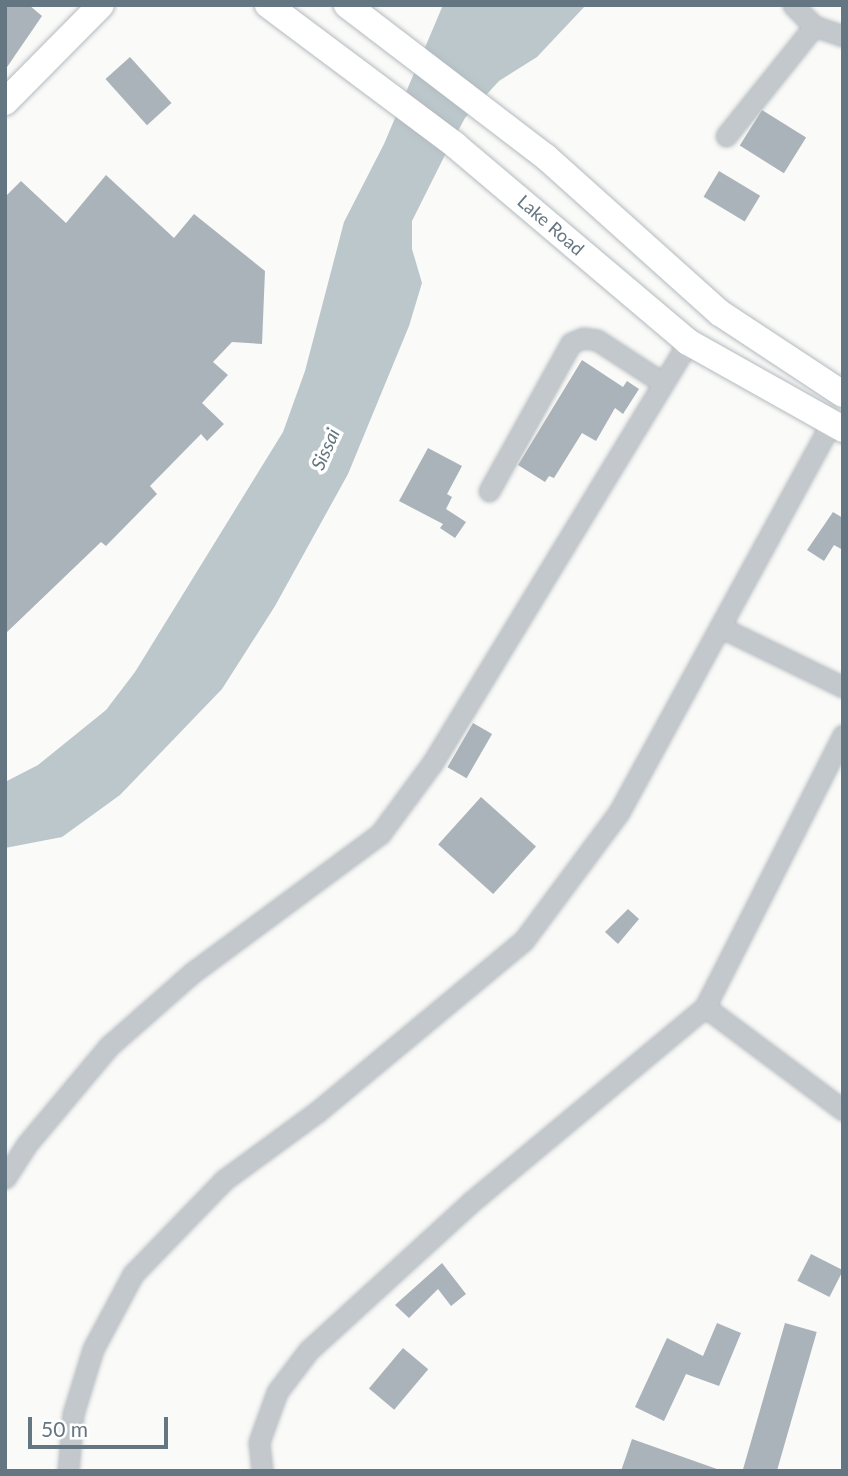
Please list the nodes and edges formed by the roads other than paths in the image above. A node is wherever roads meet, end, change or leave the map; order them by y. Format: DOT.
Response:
graph roads {
  1 [pos="101,5"];
  2 [pos="268,5"];
  3 [pos="347,5"];
  4 [pos="793,5"];
  5 [pos="814,26"];
  6 [pos="843,36"];
  7 [pos="5,102"];
  8 [pos="726,136"];
  9 [pos="688,342"];
  10 [pos="663,383"];
  11 [pos="843,394"];
  12 [pos="837,426"];
  13 [pos="489,491"];
  14 [pos="720,626"];
  15 [pos="843,687"];
  16 [pos="843,735"];
  17 [pos="705,1007"];
  18 [pos="843,1110"];
  19 [pos="5,1178"];
  20 [pos="68,1471"];
  21 [pos="262,1471"];
  1 -- 7 [label="main road"];
  2 -- 9 [label="main road, Lake Road"];
  3 -- 11 [label="main road"];
  4 -- 5 [label="street"];
  5 -- 6 [label="street"];
  5 -- 8 [label="street"];
  9 -- 10 [label="street"];
  9 -- 12 [label="main road, Lake Road"];
  10 -- 13 [label="street"];
  10 -- 19 [label="street"];
  12 -- 14 [label="street"];
  14 -- 15 [label="street"];
  14 -- 20 [label="street"];
  16 -- 17 [label="street"];
  17 -- 18 [label="street"];
  17 -- 21 [label="street"];
}
